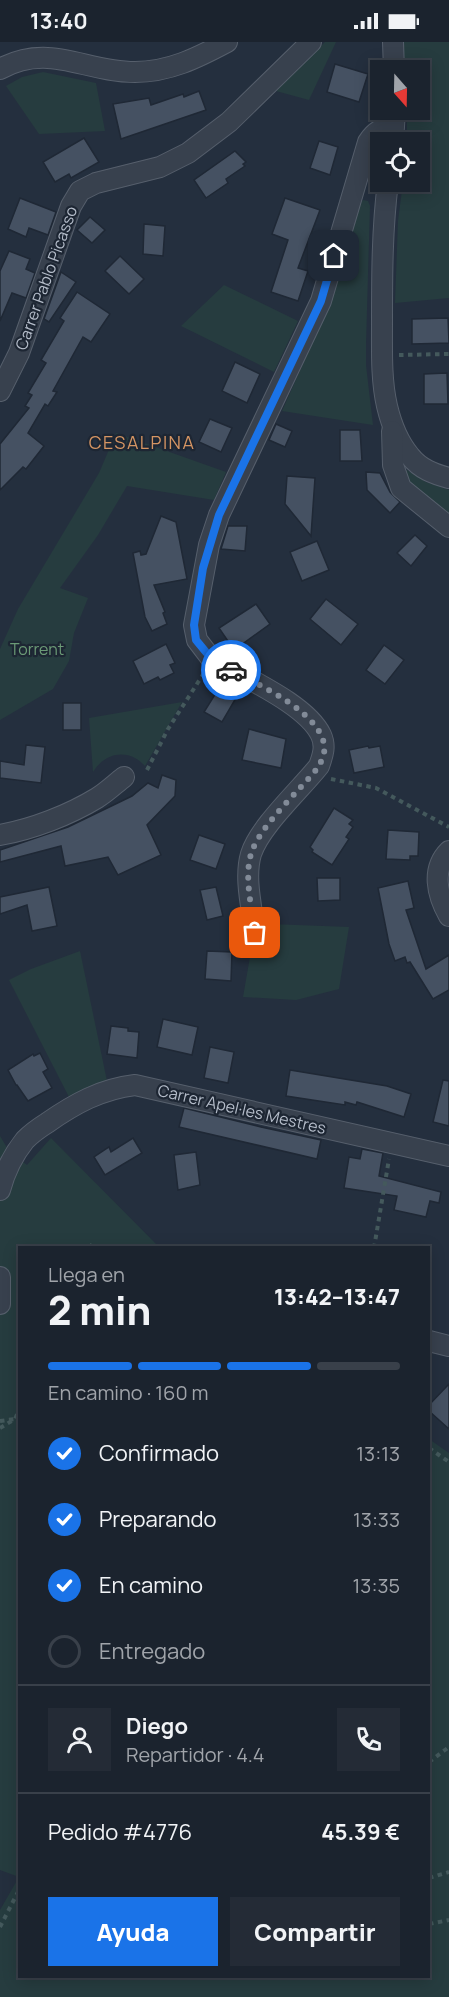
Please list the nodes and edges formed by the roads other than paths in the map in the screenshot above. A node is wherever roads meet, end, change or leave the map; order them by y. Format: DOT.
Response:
graph roads {
  1 [pos="227,42"];
  2 [pos="311,42"];
  3 [pos="393,42"];
  4 [pos="394,60"];
  5 [pos="0,69"];
  6 [pos="394,126"];
  7 [pos="387,192"];
  8 [pos="0,391"];
  9 [pos="392,423"];
  10 [pos="449,478"];
  11 [pos="449,527"];
  12 [pos="124,777"];
  13 [pos="0,835"];
  14 [pos="449,851"];
  15 [pos="449,916"];
  16 [pos="255,933"];
  17 [pos="449,1156"];
  18 [pos="0,1190"];
  19 [pos="0,1277"];
  20 [pos="0,1304"];
  21 [pos="430,1341"];
  22 [pos="449,1346"];
  1 -- 5 [label="street"];
  2 -- 8 [label="street, Carrer Pablo Picasso"];
  3 -- 4 [label="street"];
  6 -- 16 [label="street"];
  7 -- 9 [label="street"];
  9 -- 10 [label="street"];
  9 -- 11 [label="street"];
  12 -- 13 [label="street"];
  14 -- 15 [label="street"];
  17 -- 18 [label="street, Carrer Apel·les Mestres"];
  19 -- 20 [label="street"];
  21 -- 22 [label="street"];
}
